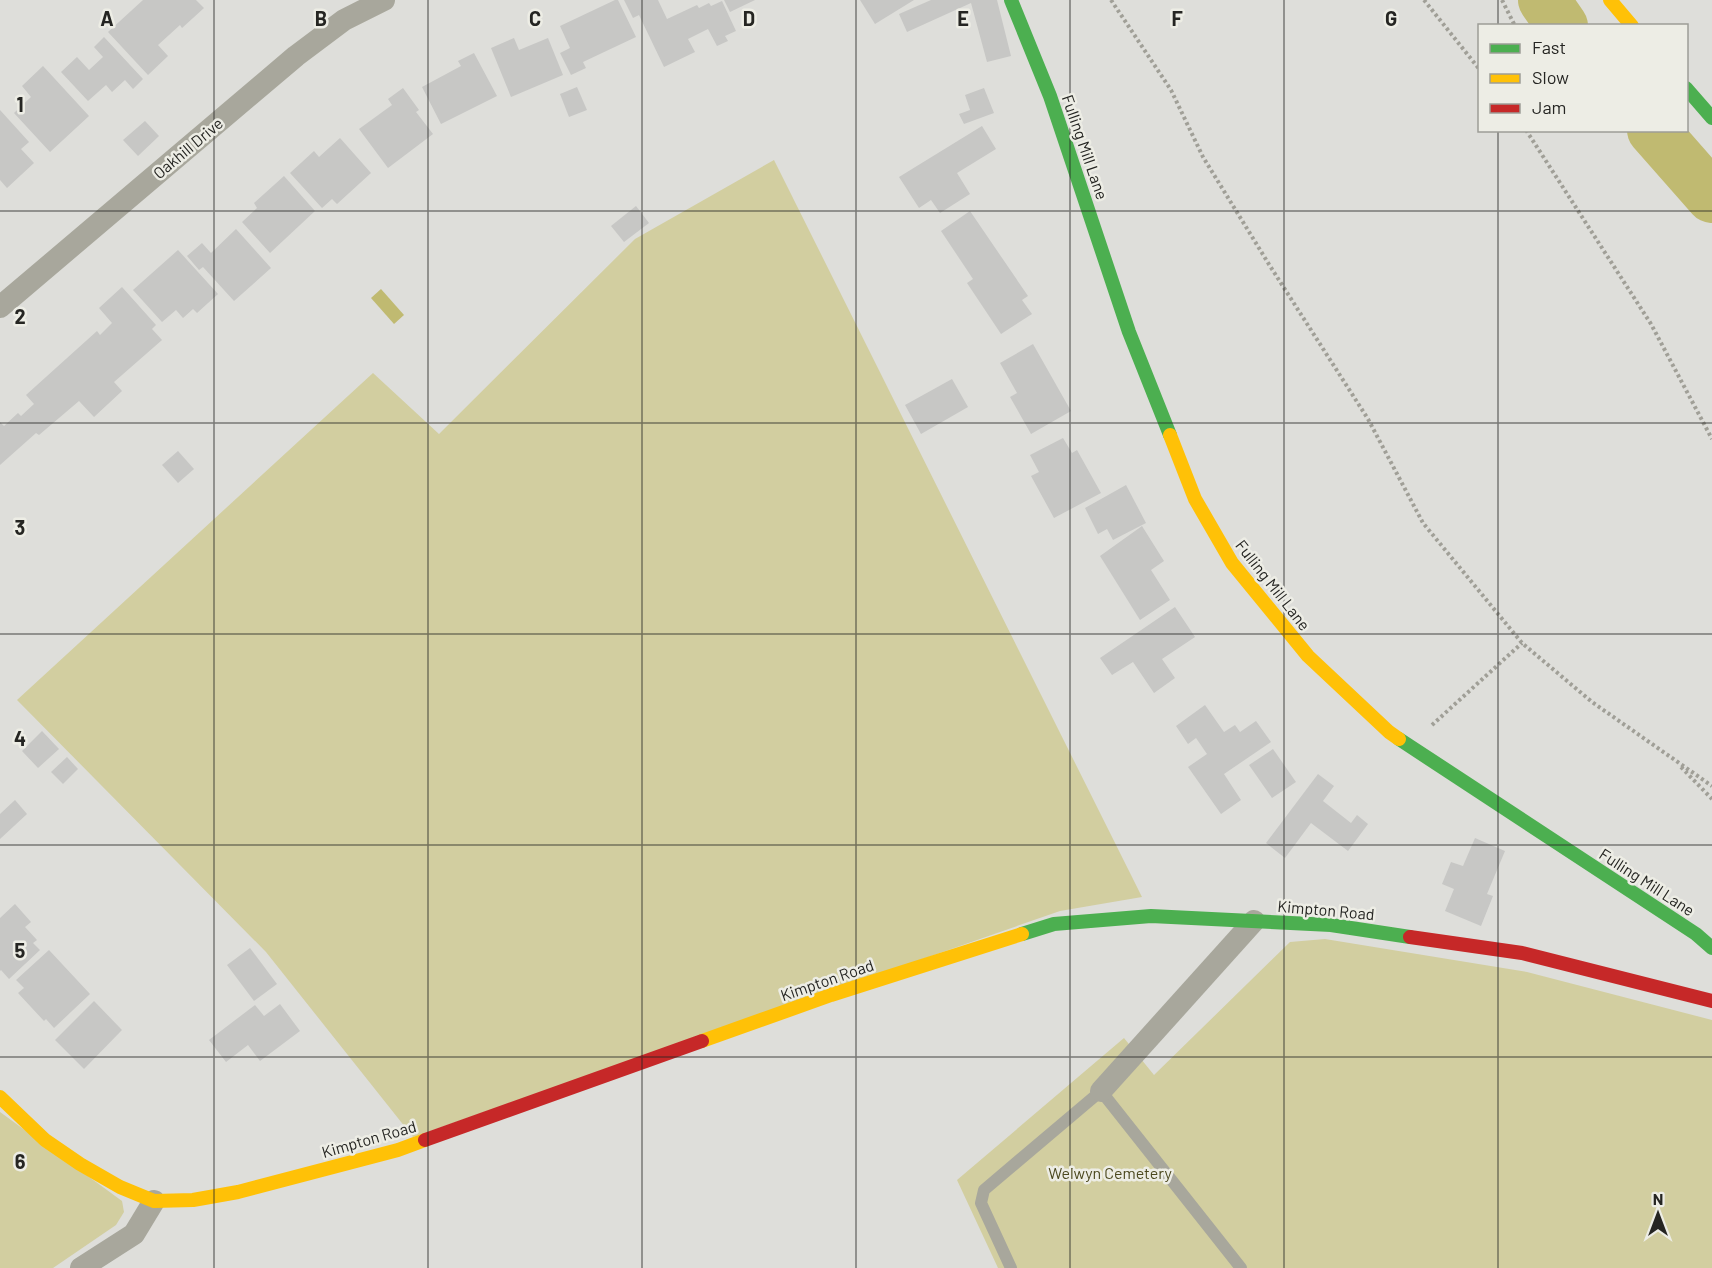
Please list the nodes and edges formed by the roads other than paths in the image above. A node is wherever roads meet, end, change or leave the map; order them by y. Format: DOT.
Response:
graph roads {
  1 [pos="384,0"];
  2 [pos="1011,0"];
  3 [pos="1610,0"];
  4 [pos="1630,24"];
  5 [pos="1688,90"];
  6 [pos="1712,118"];
  7 [pos="0,307"];
  8 [pos="1254,921"];
  9 [pos="1712,948"];
  10 [pos="1712,1001"];
  11 [pos="1101,1091"];
  12 [pos="0,1097"];
  13 [pos="154,1201"];
  14 [pos="81,1268"];
  15 [pos="1011,1268"];
  16 [pos="1241,1268"];
  1 -- 7 [label="street, Oakhill Drive"];
  2 -- 9 [label="street, Fulling Mill Lane"];
  3 -- 4 [label="street"];
  5 -- 6 [label="street"];
  8 -- 10 [label="street, Kimpton Road"];
  8 -- 11 [label="street"];
  8 -- 13 [label="street, Kimpton Road"];
  11 -- 15 [label="lane"];
  11 -- 16 [label="lane"];
  12 -- 13 [label="street, Kimpton Road"];
  13 -- 14 [label="street"];
}
